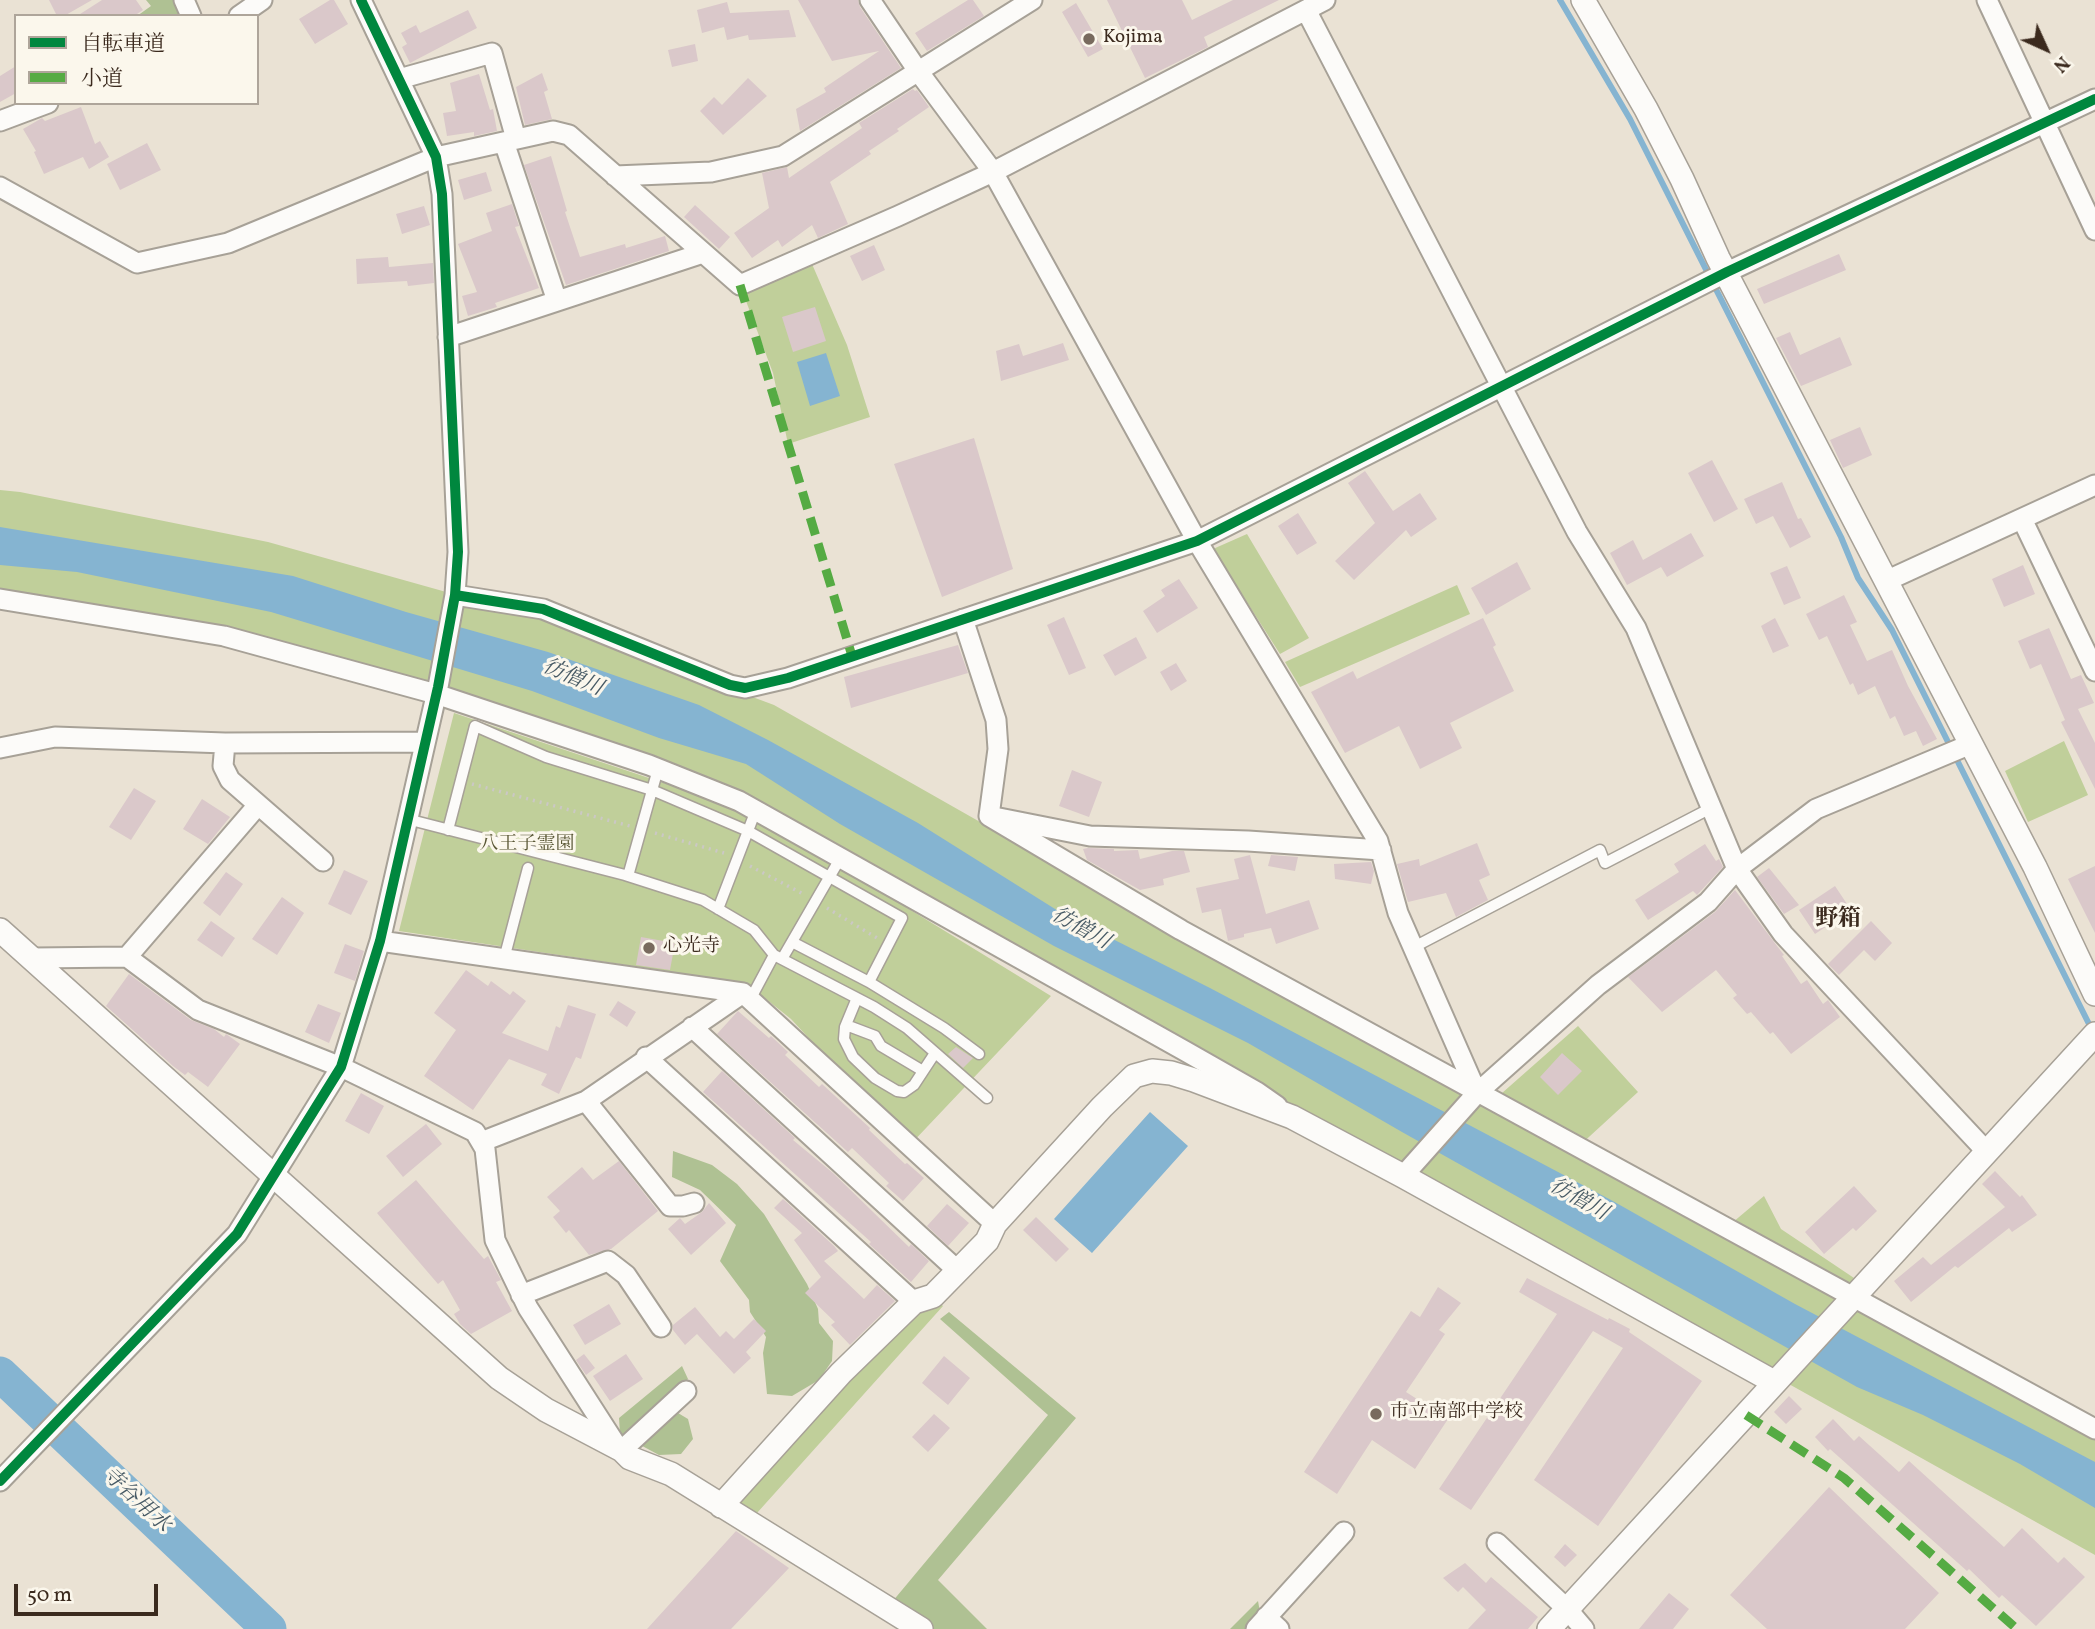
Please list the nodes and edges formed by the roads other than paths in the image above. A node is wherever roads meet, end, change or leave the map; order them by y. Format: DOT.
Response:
graph roads {
  1 [pos="262,0"];
  2 [pos="361,0"];
  3 [pos="870,0"];
  4 [pos="1032,0"];
  5 [pos="1325,0"];
  6 [pos="1583,0"];
  7 [pos="1987,0"];
  8 [pos="1306,10"];
  9 [pos="242,14"];
  10 [pos="918,71"];
  11 [pos="399,79"];
  12 [pos="2095,99"];
  13 [pos="43,105"];
  14 [pos="0,121"];
  15 [pos="2044,122"];
  16 [pos="510,141"];
  17 [pos="436,157"];
  18 [pos="993,172"];
  19 [pos="615,176"];
  20 [pos="0,187"];
  21 [pos="2095,230"];
  22 [pos="703,253"];
  23 [pos="1727,272"];
  24 [pos="557,301"];
  25 [pos="448,337"];
  26 [pos="1501,386"];
  27 [pos="2095,485"];
  28 [pos="2022,519"];
  29 [pos="1197,541"];
  30 [pos="1886,581"];
  31 [pos="454,595"];
  32 [pos="0,599"];
  33 [pos="963,619"];
  34 [pos="2095,671"];
  35 [pos="437,691"];
  36 [pos="425,742"];
  37 [pos="225,743"];
  38 [pos="1971,744"];
  39 [pos="0,748"];
  40 [pos="658,769"];
  41 [pos="652,790"];
  42 [pos="258,804"];
  43 [pos="1711,808"];
  44 [pos="756,810"];
  45 [pos="989,816"];
  46 [pos="407,819"];
  47 [pos="448,830"];
  48 [pos="748,831"];
  49 [pos="1381,850"];
  50 [pos="841,857"];
  51 [pos="323,861"];
  52 [pos="528,868"];
  53 [pos="1737,870"];
  54 [pos="628,876"];
  55 [pos="830,877"];
  56 [pos="718,909"];
  57 [pos="0,930"];
  58 [pos="380,941"];
  59 [pos="792,942"];
  60 [pos="1414,947"];
  61 [pos="127,957"];
  62 [pos="778,957"];
  63 [pos="33,958"];
  64 [pos="504,959"];
  65 [pos="869,982"];
  66 [pos="2095,994"];
  67 [pos="746,996"];
  68 [pos="857,998"];
  69 [pos="846,1025"];
  70 [pos="692,1027"];
  71 [pos="2095,1034"];
  72 [pos="935,1053"];
  73 [pos="979,1054"];
  74 [pos="646,1058"];
  75 [pos="341,1067"];
  76 [pos="923,1072"];
  77 [pos="1475,1096"];
  78 [pos="987,1098"];
  79 [pos="586,1101"];
  80 [pos="1292,1117"];
  81 [pos="481,1142"];
  82 [pos="1987,1152"];
  83 [pos="272,1175"];
  84 [pos="1403,1176"];
  85 [pos="695,1203"];
  86 [pos="995,1224"];
  87 [pos="958,1271"];
  88 [pos="522,1295"];
  89 [pos="1853,1297"];
  90 [pos="914,1302"];
  91 [pos="661,1327"];
  92 [pos="1777,1378"];
  93 [pos="687,1391"];
  94 [pos="2095,1429"];
  95 [pos="620,1450"];
  96 [pos="0,1481"];
  97 [pos="721,1506"];
  98 [pos="1344,1532"];
  99 [pos="1497,1543"];
  100 [pos="1567,1609"];
  101 [pos="1267,1625"];
  102 [pos="921,1629"];
  103 [pos="1549,1629"];
  104 [pos="1584,1629"];
  1 -- 9 [label="street"];
  2 -- 11 [label="street"];
  3 -- 10 [label="street"];
  4 -- 10 [label="street"];
  5 -- 8 [label="street"];
  6 -- 23 [label="street"];
  7 -- 15 [label="street"];
  8 -- 18 [label="street"];
  8 -- 26 [label="street"];
  10 -- 18 [label="street"];
  10 -- 19 [label="street"];
  11 -- 16 [label="street"];
  11 -- 17 [label="street"];
  12 -- 15 [label="street"];
  13 -- 14 [label="street"];
  15 -- 21 [label="street"];
  15 -- 23 [label="street"];
  16 -- 17 [label="street"];
  16 -- 19 [label="street"];
  16 -- 24 [label="street"];
  17 -- 20 [label="street"];
  17 -- 25 [label="street"];
  18 -- 22 [label="street"];
  18 -- 29 [label="street"];
  19 -- 22 [label="street"];
  22 -- 24 [label="street"];
  23 -- 26 [label="street"];
  23 -- 30 [label="street"];
  24 -- 25 [label="street"];
  25 -- 31 [label="street"];
  26 -- 29 [label="street"];
  26 -- 43 [label="street"];
  27 -- 28 [label="street"];
  28 -- 30 [label="street"];
  28 -- 34 [label="street"];
  29 -- 33 [label="street"];
  29 -- 49 [label="street"];
  30 -- 38 [label="street"];
  31 -- 33 [label="street"];
  31 -- 35 [label="street"];
  32 -- 35 [label="street"];
  33 -- 45 [label="street"];
  35 -- 36 [label="street"];
  35 -- 40 [label="street"];
  36 -- 37 [label="street"];
  36 -- 46 [label="street"];
  37 -- 39 [label="street"];
  37 -- 42 [label="street"];
  38 -- 53 [label="street"];
  38 -- 66 [label="street"];
  40 -- 41 [label="lane"];
  40 -- 44 [label="street"];
  41 -- 47 [label="lane"];
  41 -- 48 [label="lane"];
  41 -- 54 [label="lane"];
  42 -- 51 [label="street"];
  42 -- 61 [label="street"];
  43 -- 53 [label="street"];
  43 -- 60 [label="lane"];
  44 -- 48 [label="lane"];
  44 -- 50 [label="street"];
  45 -- 49 [label="street"];
  45 -- 77 [label="street"];
  46 -- 47 [label="lane"];
  46 -- 58 [label="street"];
  47 -- 54 [label="lane"];
  48 -- 55 [label="lane"];
  48 -- 56 [label="lane"];
  49 -- 60 [label="street"];
  50 -- 55 [label="lane"];
  50 -- 80 [label="street"];
  52 -- 64 [label="lane"];
  53 -- 77 [label="street"];
  53 -- 82 [label="street"];
  54 -- 56 [label="lane"];
  55 -- 59 [label="lane"];
  55 -- 65 [label="lane"];
  56 -- 62 [label="lane"];
  57 -- 63 [label="street"];
  58 -- 64 [label="street"];
  58 -- 75 [label="street"];
  59 -- 62 [label="lane"];
  59 -- 65 [label="lane"];
  60 -- 77 [label="street"];
  61 -- 63 [label="street"];
  61 -- 75 [label="street"];
  62 -- 67 [label="lane"];
  62 -- 68 [label="lane"];
  63 -- 83 [label="street"];
  64 -- 67 [label="street"];
  65 -- 73 [label="lane"];
  67 -- 70 [label="street"];
  67 -- 86 [label="street"];
  68 -- 69 [label="lane"];
  68 -- 72 [label="lane"];
  69 -- 76 [label="lane"];
  69 -- 76 [label="lane"];
  70 -- 74 [label="street"];
  70 -- 87 [label="street"];
  71 -- 82 [label="street"];
  72 -- 76 [label="lane"];
  72 -- 78 [label="lane"];
  74 -- 79 [label="street"];
  74 -- 90 [label="street"];
  75 -- 81 [label="street"];
  75 -- 83 [label="street"];
  77 -- 84 [label="street"];
  77 -- 89 [label="street"];
  79 -- 81 [label="street"];
  79 -- 85 [label="street"];
  80 -- 84 [label="street"];
  80 -- 86 [label="street"];
  81 -- 88 [label="street"];
  82 -- 89 [label="street"];
  83 -- 95 [label="street"];
  83 -- 96 [label="street"];
  84 -- 92 [label="street"];
  86 -- 87 [label="street"];
  87 -- 90 [label="street"];
  88 -- 91 [label="street"];
  88 -- 95 [label="street"];
  89 -- 92 [label="street"];
  89 -- 94 [label="street"];
  90 -- 97 [label="street"];
  92 -- 100 [label="street"];
  93 -- 95 [label="street"];
  95 -- 97 [label="street"];
  97 -- 102 [label="street"];
  98 -- 101 [label="street"];
  99 -- 100 [label="street"];
  100 -- 103 [label="street"];
  100 -- 104 [label="street"];
}
